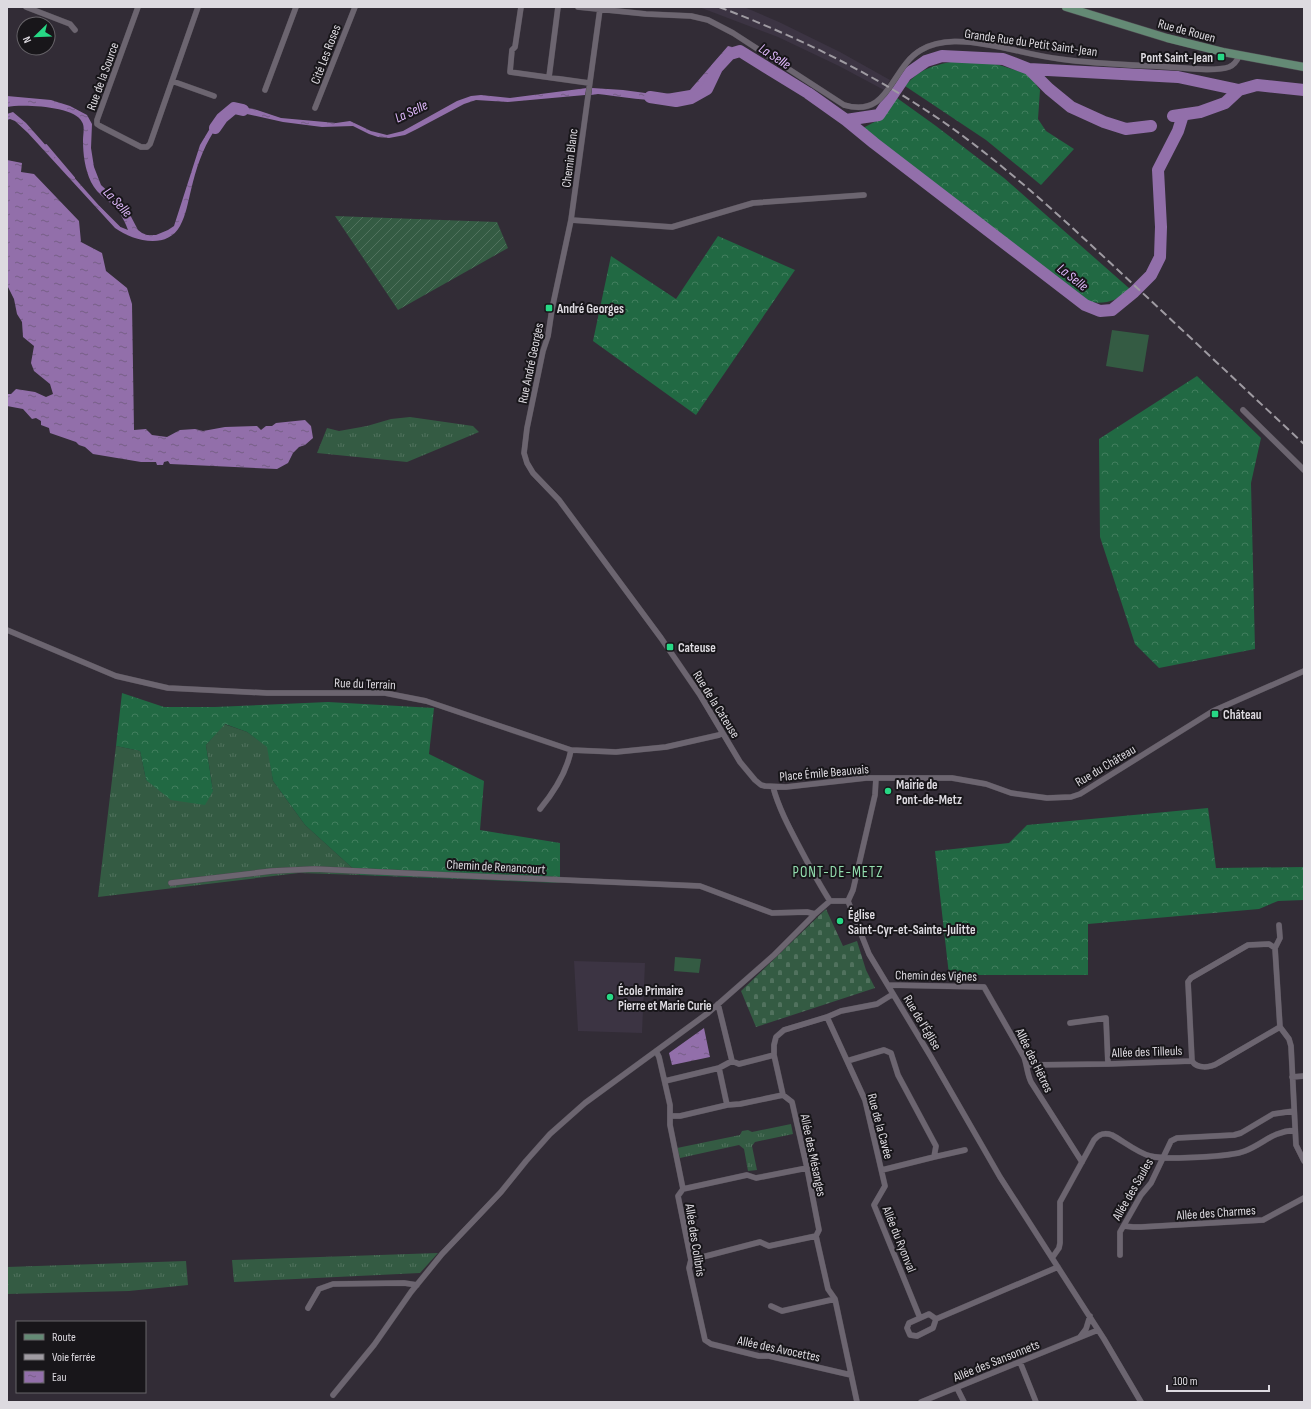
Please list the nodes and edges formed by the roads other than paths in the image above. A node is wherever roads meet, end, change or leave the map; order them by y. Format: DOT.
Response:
graph roads {
  1 [pos="26,7"];
  2 [pos="138,7"];
  3 [pos="198,7"];
  4 [pos="296,7"];
  5 [pos="355,7"];
  6 [pos="521,7"];
  7 [pos="558,7"];
  8 [pos="578,7"];
  9 [pos="1066,7"];
  10 [pos="600,9"];
  11 [pos="75,30"];
  12 [pos="1239,56"];
  13 [pos="1304,67"];
  14 [pos="549,77"];
  15 [pos="172,82"];
  16 [pos="589,85"];
  17 [pos="265,90"];
  18 [pos="214,96"];
  19 [pos="315,108"];
  20 [pos="864,195"];
  21 [pos="571,220"];
  22 [pos="1242,410"];
  23 [pos="527,463"];
  24 [pos="1304,470"];
  25 [pos="7,630"];
  26 [pos="1304,671"];
  27 [pos="722,733"];
  28 [pos="572,750"];
  29 [pos="876,778"];
  30 [pos="773,787"];
  31 [pos="540,809"];
  32 [pos="171,883"];
  33 [pos="848,900"];
  34 [pos="830,901"];
  35 [pos="815,914"];
  36 [pos="1279,925"];
  37 [pos="1275,948"];
  38 [pos="888,985"];
  39 [pos="984,987"];
  40 [pos="893,994"];
  41 [pos="718,1004"];
  42 [pos="827,1017"];
  43 [pos="1070,1023"];
  44 [pos="1280,1027"];
  45 [pos="656,1051"];
  46 [pos="774,1055"];
  47 [pos="1192,1060"];
  48 [pos="732,1061"];
  49 [pos="847,1061"];
  50 [pos="1108,1064"];
  51 [pos="1027,1065"];
  52 [pos="718,1068"];
  53 [pos="1304,1076"];
  54 [pos="1292,1077"];
  55 [pos="665,1081"];
  56 [pos="783,1094"];
  57 [pos="727,1105"];
  58 [pos="1294,1111"];
  59 [pos="671,1116"];
  60 [pos="1295,1130"];
  61 [pos="965,1150"];
  62 [pos="934,1157"];
  63 [pos="1163,1157"];
  64 [pos="1304,1161"];
  65 [pos="1082,1162"];
  66 [pos="807,1168"];
  67 [pos="882,1170"];
  68 [pos="682,1189"];
  69 [pos="1304,1198"];
  70 [pos="1124,1226"];
  71 [pos="816,1236"];
  72 [pos="1120,1255"];
  73 [pos="1052,1258"];
  74 [pos="691,1260"];
  75 [pos="1058,1267"];
  76 [pos="417,1285"];
  77 [pos="835,1299"];
  78 [pos="771,1306"];
  79 [pos="308,1308"];
  80 [pos="1090,1316"];
  81 [pos="920,1318"];
  82 [pos="936,1319"];
  83 [pos="1098,1330"];
  84 [pos="1078,1339"];
  85 [pos="705,1340"];
  86 [pos="1020,1362"];
  87 [pos="851,1375"];
  88 [pos="957,1388"];
  89 [pos="333,1395"];
  90 [pos="857,1402"];
  91 [pos="921,1402"];
  92 [pos="964,1402"];
  93 [pos="1036,1402"];
  94 [pos="1141,1402"];
  1 -- 11 [label="street"];
  2 -- 15 [label="street, Rue de la Source"];
  3 -- 15 [label="street, Rue de la Source"];
  4 -- 17 [label="street"];
  5 -- 19 [label="street, Cité Les Roses"];
  6 -- 14 [label="street"];
  7 -- 14 [label="street"];
  8 -- 10 [label="street, Grande Rue du Petit Saint-Jean"];
  9 -- 12 [label="main road, Rue de Rouen"];
  10 -- 12 [label="street, Grande Rue du Petit Saint-Jean"];
  10 -- 16 [label="street, Chemin Blanc"];
  12 -- 13 [label="main road, Rue de Rouen"];
  14 -- 16 [label="street"];
  15 -- 18 [label="street"];
  16 -- 21 [label="street, Chemin Blanc"];
  20 -- 21 [label="street"];
  21 -- 23 [label="street, Rue André Georges"];
  22 -- 24 [label="street"];
  23 -- 27 [label="street, Rue de la Cateuse"];
  25 -- 28 [label="street, Rue du Terrain"];
  26 -- 29 [label="street, Rue du Château"];
  27 -- 28 [label="street, Rue du Terrain"];
  27 -- 30 [label="street, Rue de la Cateuse"];
  28 -- 31 [label="street"];
  29 -- 30 [label="street, Place Émile Beauvais"];
  29 -- 33 [label="street"];
  30 -- 34 [label="street"];
  32 -- 35 [label="street, Chemin de Renancourt"];
  33 -- 34 [label="street"];
  33 -- 38 [label="street, Rue de l'Église"];
  34 -- 35 [label="street"];
  35 -- 41 [label="street"];
  36 -- 37 [label="street"];
  37 -- 44 [label="street"];
  37 -- 47 [label="street"];
  38 -- 39 [label="street, Chemin des Vignes"];
  38 -- 40 [label="street, Rue de l'Église"];
  39 -- 51 [label="street, Allée des Hêtres"];
  40 -- 42 [label="street, Allée des Mésanges"];
  40 -- 73 [label="street, Rue de l'Église"];
  41 -- 45 [label="street"];
  41 -- 48 [label="street"];
  42 -- 46 [label="street, Allée des Mésanges"];
  42 -- 49 [label="street, Rue de la Cavée"];
  43 -- 50 [label="street"];
  44 -- 47 [label="street, Allée des Tilleuls"];
  44 -- 54 [label="street"];
  45 -- 55 [label="street, Allée des Colibris"];
  45 -- 76 [label="street"];
  46 -- 48 [label="street"];
  46 -- 56 [label="street, Allée des Mésanges"];
  47 -- 50 [label="street, Allée des Tilleuls"];
  48 -- 52 [label="street"];
  49 -- 62 [label="street"];
  49 -- 67 [label="street, Rue de la Cavée"];
  50 -- 51 [label="street, Allée des Tilleuls"];
  51 -- 65 [label="street, Allée des Hêtres"];
  52 -- 55 [label="street"];
  52 -- 57 [label="street"];
  53 -- 54 [label="street"];
  54 -- 58 [label="street"];
  55 -- 59 [label="street, Allée des Colibris"];
  56 -- 57 [label="street"];
  56 -- 66 [label="street, Allée des Mésanges"];
  57 -- 59 [label="street"];
  58 -- 60 [label="street"];
  58 -- 63 [label="street, Allée des Saules"];
  59 -- 68 [label="street, Allée des Colibris"];
  60 -- 63 [label="street"];
  60 -- 64 [label="street"];
  61 -- 62 [label="street, Rue de la Cavée"];
  62 -- 67 [label="street, Rue de la Cavée"];
  63 -- 65 [label="street"];
  63 -- 70 [label="street, Allée des Saules"];
  65 -- 73 [label="street"];
  66 -- 68 [label="street"];
  66 -- 71 [label="street, Allée des Mésanges"];
  67 -- 81 [label="street, Allée du Ryonval"];
  68 -- 74 [label="street, Allée des Colibris"];
  69 -- 70 [label="street, Allée des Charmes"];
  70 -- 72 [label="street, Allée des Saules"];
  71 -- 74 [label="street"];
  71 -- 77 [label="street, Allée des Mésanges"];
  73 -- 75 [label="street, Rue de l'Église"];
  74 -- 85 [label="street, Allée des Colibris"];
  75 -- 80 [label="street, Rue de l'Église"];
  75 -- 82 [label="street"];
  76 -- 79 [label="street"];
  76 -- 89 [label="street"];
  77 -- 78 [label="street"];
  77 -- 87 [label="street, Allée des Mésanges"];
  80 -- 83 [label="street, Rue de l'Église"];
  80 -- 84 [label="street"];
  81 -- 82 [label="street"];
  81 -- 82 [label="street"];
  83 -- 84 [label="street, Allée des Sansonnets"];
  83 -- 94 [label="street, Rue de l'Église"];
  84 -- 86 [label="street, Allée des Sansonnets"];
  85 -- 87 [label="street, Allée des Avocettes"];
  86 -- 88 [label="street, Allée des Sansonnets"];
  86 -- 93 [label="street"];
  87 -- 90 [label="street, Allée des Mésanges"];
  88 -- 91 [label="street, Allée des Sansonnets"];
  88 -- 92 [label="street"];
}
